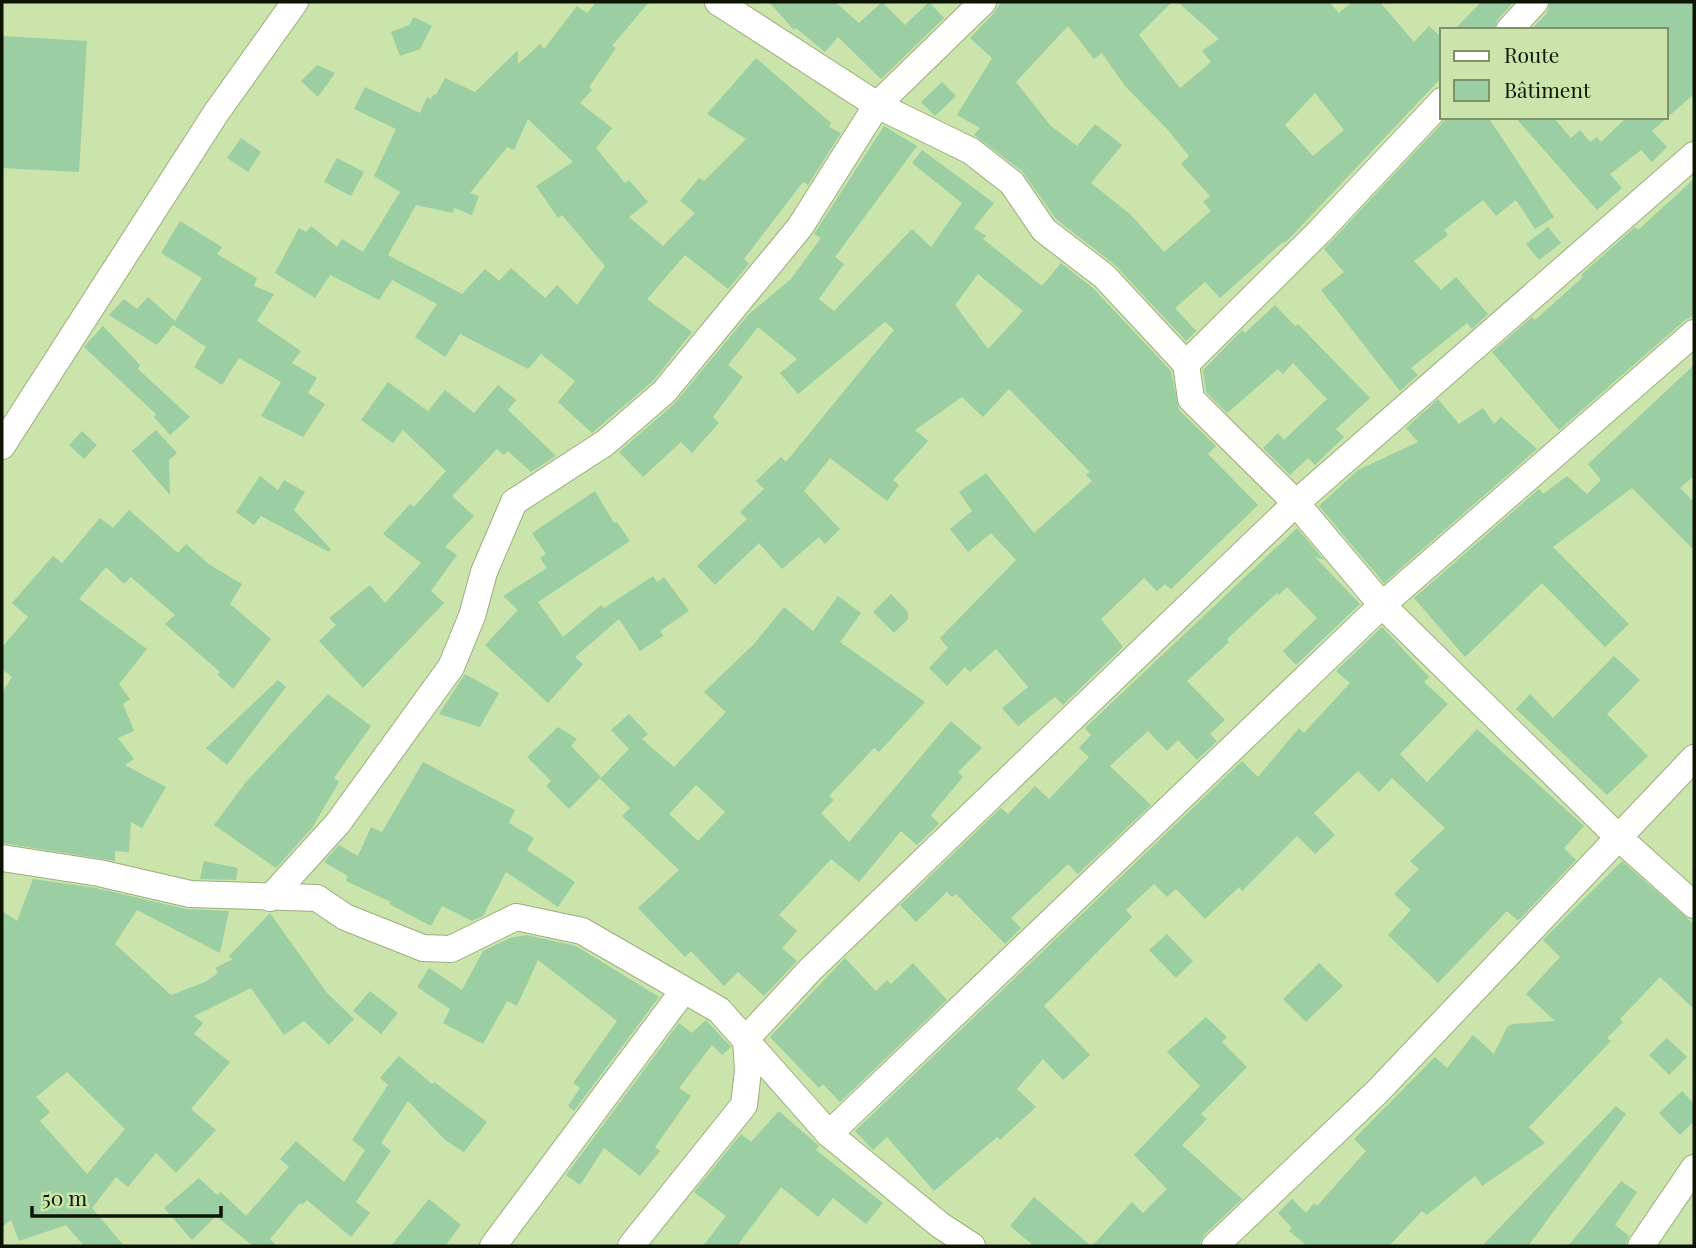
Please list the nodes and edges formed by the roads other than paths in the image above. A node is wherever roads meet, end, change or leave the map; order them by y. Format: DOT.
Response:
graph roads {
  1 [pos="295,2"];
  2 [pos="718,2"];
  3 [pos="983,2"];
  4 [pos="1535,2"];
  5 [pos="1511,28"];
  6 [pos="1440,103"];
  7 [pos="877,105"];
  8 [pos="1694,155"];
  9 [pos="1694,333"];
  10 [pos="1186,363"];
  11 [pos="2,446"];
  12 [pos="1296,503"];
  13 [pos="1382,605"];
  14 [pos="1694,758"];
  15 [pos="1618,837"];
  16 [pos="2,858"];
  17 [pos="270,898"];
  18 [pos="1694,905"];
  19 [pos="684,990"];
  20 [pos="746,1040"];
  21 [pos="829,1134"];
  22 [pos="1694,1168"];
  23 [pos="493,1246"];
  24 [pos="631,1246"];
  25 [pos="972,1246"];
  26 [pos="1214,1246"];
  27 [pos="1641,1246"];
  1 -- 11 [label="street"];
  2 -- 7 [label="street"];
  3 -- 7 [label="street"];
  4 -- 5 [label="street"];
  6 -- 10 [label="street"];
  7 -- 10 [label="street"];
  7 -- 17 [label="street"];
  8 -- 12 [label="street"];
  9 -- 13 [label="street"];
  10 -- 12 [label="street"];
  12 -- 13 [label="street"];
  12 -- 20 [label="street"];
  13 -- 15 [label="street"];
  13 -- 21 [label="street"];
  14 -- 15 [label="street"];
  15 -- 18 [label="street"];
  15 -- 26 [label="street"];
  16 -- 17 [label="street"];
  17 -- 19 [label="street"];
  19 -- 20 [label="street"];
  19 -- 23 [label="street"];
  20 -- 21 [label="street"];
  20 -- 24 [label="street"];
  21 -- 25 [label="street"];
  22 -- 27 [label="street"];
}
